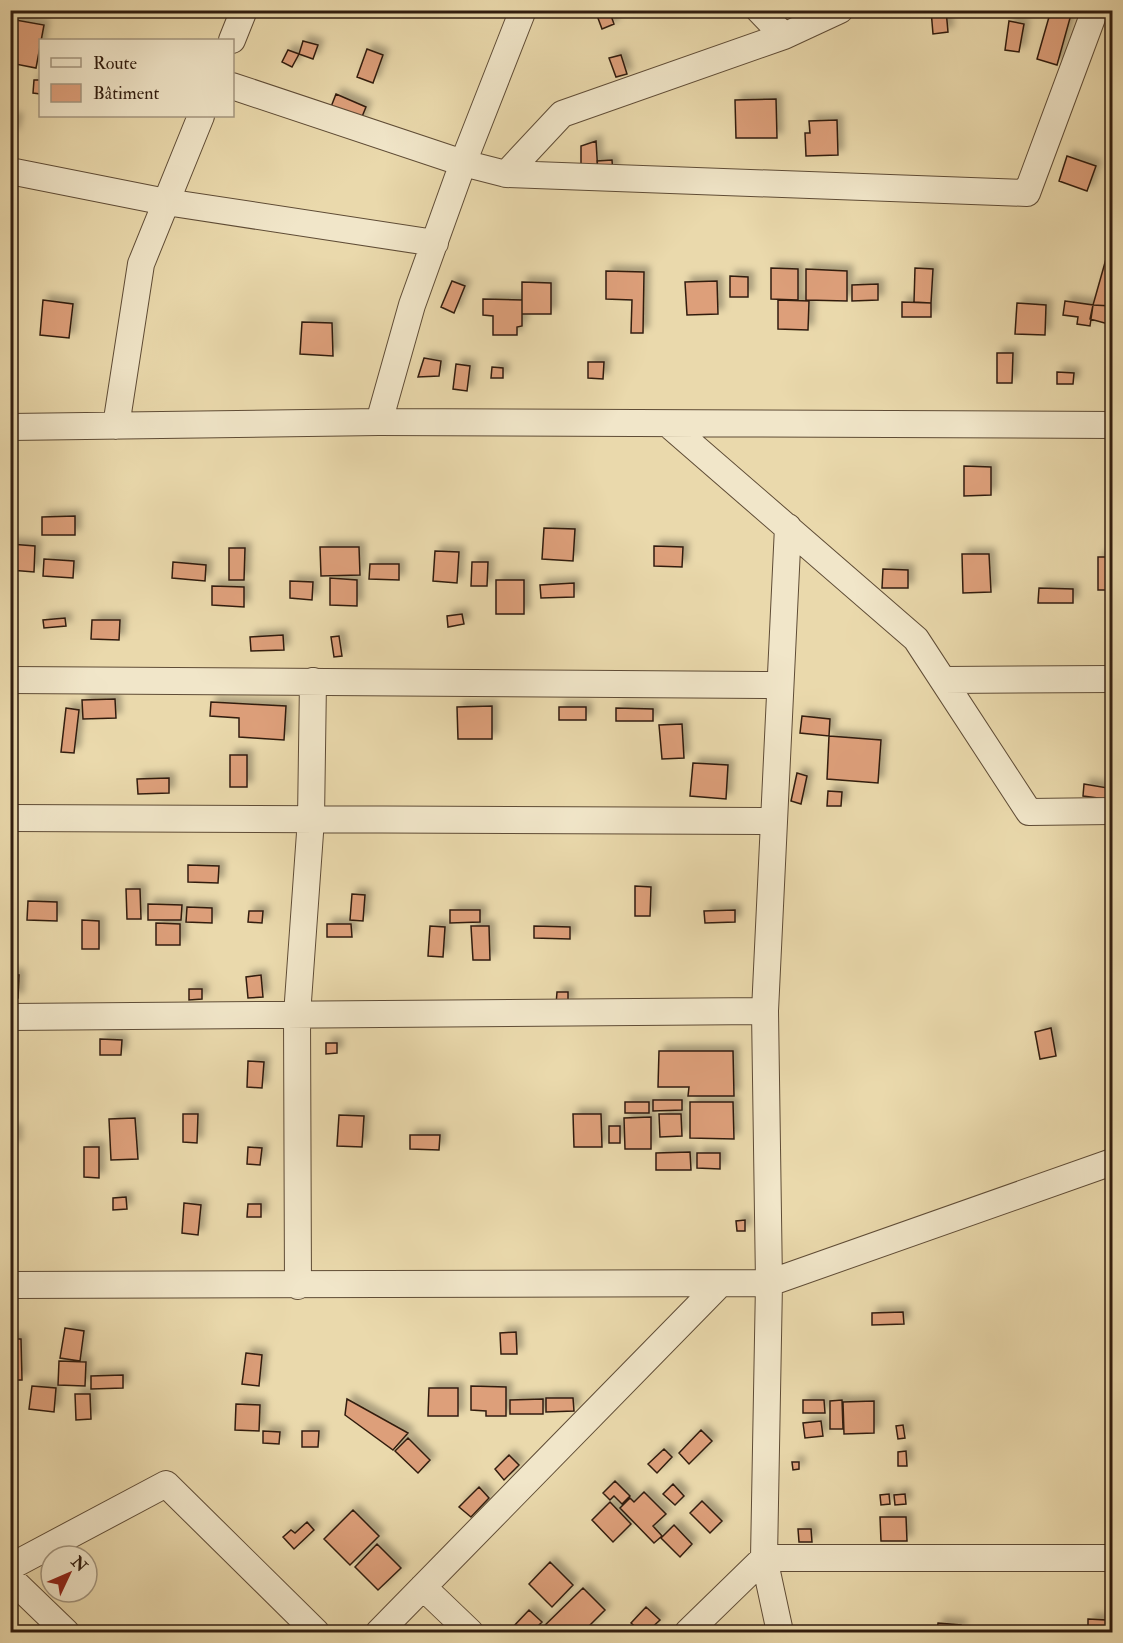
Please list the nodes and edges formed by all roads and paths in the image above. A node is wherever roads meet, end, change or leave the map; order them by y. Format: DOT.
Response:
graph roads {
  1 [pos="244,10"];
  2 [pos="523,10"];
  3 [pos="759,10"];
  4 [pos="840,10"];
  5 [pos="1095,10"];
  6 [pos="784,36"];
  7 [pos="232,39"];
  8 [pos="234,87"];
  9 [pos="201,117"];
  10 [pos="463,163"];
  11 [pos="10,171"];
  12 [pos="506,174"];
  13 [pos="166,202"];
  14 [pos="435,243"];
  15 [pos="379,422"];
  16 [pos="668,424"];
  17 [pos="1113,425"];
  18 [pos="116,426"];
  19 [pos="10,427"];
  20 [pos="788,527"];
  21 [pos="10,680"];
  22 [pos="943,680"];
  23 [pos="1113,680"];
  24 [pos="313,681"];
  25 [pos="779,685"];
  26 [pos="1113,811"];
  27 [pos="10,818"];
  28 [pos="311,819"];
  29 [pos="773,821"];
  30 [pos="765,1011"];
  31 [pos="297,1015"];
  32 [pos="10,1017"];
  33 [pos="1113,1162"];
  34 [pos="769,1283"];
  35 [pos="10,1285"];
  36 [pos="719,1285"];
  37 [pos="298,1286"];
  38 [pos="764,1558"];
  39 [pos="1113,1558"];
  40 [pos="10,1567"];
  41 [pos="10,1578"];
  42 [pos="423,1587"];
  43 [pos="66,1632"];
  44 [pos="316,1632"];
  45 [pos="379,1632"];
  46 [pos="470,1632"];
  47 [pos="688,1632"];
  48 [pos="780,1632"];
  1 -- 7 [label="street"];
  2 -- 10 [label="street"];
  3 -- 6 [label="street"];
  4 -- 6 [label="street"];
  5 -- 12 [label="street"];
  6 -- 12 [label="street"];
  8 -- 10 [label="street"];
  9 -- 13 [label="street"];
  10 -- 12 [label="street"];
  10 -- 14 [label="street"];
  11 -- 13 [label="street"];
  13 -- 14 [label="street"];
  13 -- 18 [label="street"];
  14 -- 15 [label="street"];
  15 -- 16 [label="street"];
  15 -- 18 [label="street"];
  16 -- 17 [label="street"];
  16 -- 20 [label="street"];
  18 -- 19 [label="street"];
  20 -- 22 [label="street"];
  20 -- 25 [label="street"];
  21 -- 24 [label="street"];
  22 -- 23 [label="street"];
  22 -- 26 [label="street"];
  24 -- 25 [label="street"];
  24 -- 28 [label="street"];
  25 -- 29 [label="street"];
  27 -- 28 [label="street"];
  28 -- 29 [label="street"];
  28 -- 31 [label="street"];
  29 -- 30 [label="street"];
  30 -- 31 [label="street"];
  30 -- 34 [label="street"];
  31 -- 32 [label="street"];
  31 -- 37 [label="street"];
  33 -- 34 [label="street"];
  34 -- 36 [label="street"];
  34 -- 38 [label="street"];
  35 -- 37 [label="street"];
  36 -- 37 [label="street"];
  36 -- 42 [label="street"];
  38 -- 39 [label="street"];
  38 -- 47 [label="street"];
  38 -- 48 [label="street"];
  40 -- 44 [label="street"];
  41 -- 43 [label="street"];
  42 -- 45 [label="street"];
  42 -- 46 [label="street"];
}
